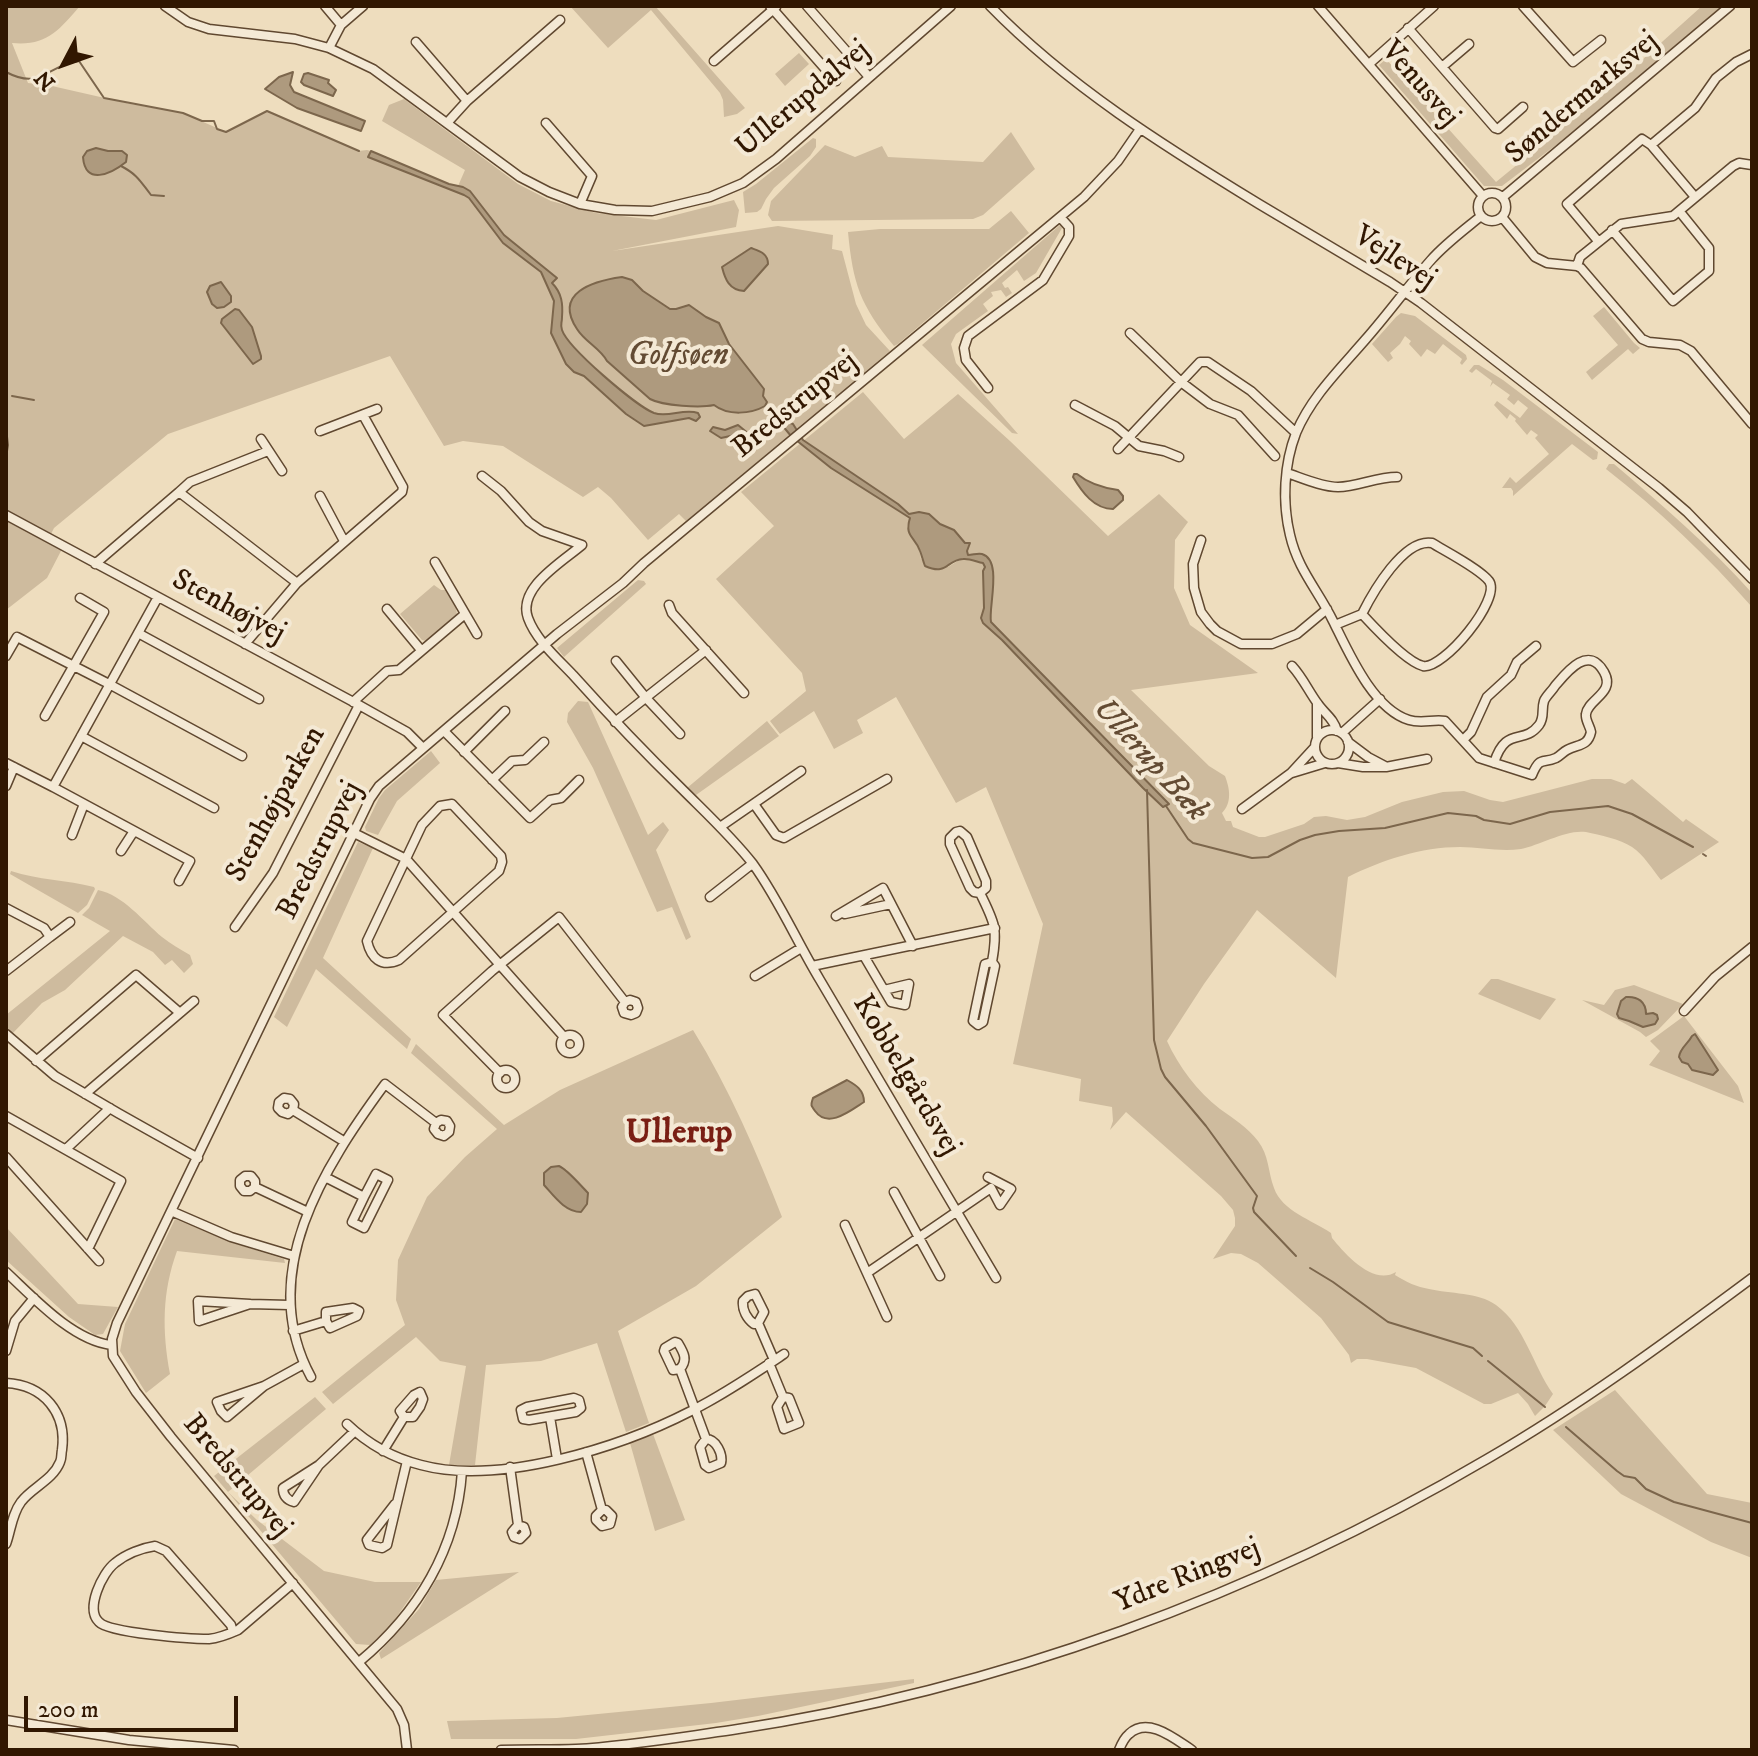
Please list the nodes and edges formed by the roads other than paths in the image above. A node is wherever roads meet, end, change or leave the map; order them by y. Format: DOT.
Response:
graph roads {
  1 [pos="165,6"];
  2 [pos="325,6"];
  3 [pos="363,6"];
  4 [pos="807,6"];
  5 [pos="951,6"];
  6 [pos="990,6"];
  7 [pos="1318,6"];
  8 [pos="1434,6"];
  9 [pos="1523,6"];
  10 [pos="1730,6"];
  11 [pos="773,7"];
  12 [pos="560,20"];
  13 [pos="341,25"];
  14 [pos="1408,28"];
  15 [pos="1601,40"];
  16 [pos="416,42"];
  17 [pos="1469,44"];
  18 [pos="329,48"];
  19 [pos="1752,54"];
  20 [pos="714,61"];
  21 [pos="1369,64"];
  22 [pos="1442,67"];
  23 [pos="869,77"];
  24 [pos="836,81"];
  25 [pos="467,101"];
  26 [pos="1523,107"];
  27 [pos="447,123"];
  28 [pos="546,123"];
  29 [pos="1140,129"];
  30 [pos="1651,145"];
  31 [pos="1752,165"];
  32 [pos="1483,196"];
  33 [pos="1503,197"];
  34 [pos="1695,197"];
  35 [pos="580,204"];
  36 [pos="1680,212"];
  37 [pos="1481,216"];
  38 [pos="1060,217"];
  39 [pos="1504,219"];
  40 [pos="1612,230"];
  41 [pos="1598,241"];
  42 [pos="1577,266"];
  43 [pos="1405,293"];
  44 [pos="1130,333"];
  45 [pos="1181,382"];
  46 [pos="988,388"];
  47 [pos="1075,405"];
  48 [pos="377,409"];
  49 [pos="363,415"];
  50 [pos="1752,424"];
  51 [pos="320,431"];
  52 [pos="1296,433"];
  53 [pos="1128,438"];
  54 [pos="261,439"];
  55 [pos="1118,449"];
  56 [pos="268,451"];
  57 [pos="1275,456"];
  58 [pos="1179,457"];
  59 [pos="282,471"];
  60 [pos="1287,473"];
  61 [pos="482,476"];
  62 [pos="1397,477"];
  63 [pos="179,492"];
  64 [pos="320,496"];
  65 [pos="6,515"];
  66 [pos="1201,540"];
  67 [pos="344,541"];
  68 [pos="435,562"];
  69 [pos="95,564"];
  70 [pos="1752,579"];
  71 [pos="297,583"];
  72 [pos="158,597"];
  73 [pos="80,598"];
  74 [pos="669,605"];
  75 [pos="387,609"];
  76 [pos="1327,609"];
  77 [pos="465,614"];
  78 [pos="1362,614"];
  79 [pos="1335,625"];
  80 [pos="138,633"];
  81 [pos="477,634"];
  82 [pos="245,644"];
  83 [pos="545,644"];
  84 [pos="1536,646"];
  85 [pos="421,650"];
  86 [pos="706,650"];
  87 [pos="6,656"];
  88 [pos="616,661"];
  89 [pos="73,666"];
  90 [pos="1292,666"];
  91 [pos="109,684"];
  92 [pos="744,693"];
  93 [pos="646,698"];
  94 [pos="259,699"];
  95 [pos="1380,699"];
  96 [pos="356,703"];
  97 [pos="1317,703"];
  98 [pos="505,711"];
  99 [pos="45,716"];
  100 [pos="615,722"];
  101 [pos="444,731"];
  102 [pos="1340,732"];
  103 [pos="680,734"];
  104 [pos="81,736"];
  105 [pos="1317,737"];
  106 [pos="1463,740"];
  107 [pos="544,742"];
  108 [pos="1348,742"];
  109 [pos="423,748"];
  110 [pos="1314,748"];
  111 [pos="464,752"];
  112 [pos="242,756"];
  113 [pos="1427,759"];
  114 [pos="1325,763"];
  115 [pos="1338,763"];
  116 [pos="1494,763"];
  117 [pos="10,765"];
  118 [pos="1386,767"];
  119 [pos="801,771"];
  120 [pos="1291,773"];
  121 [pos="887,779"];
  122 [pos="492,780"];
  123 [pos="579,780"];
  124 [pos="6,786"];
  125 [pos="53,787"];
  126 [pos="84,804"];
  127 [pos="754,804"];
  128 [pos="214,808"];
  129 [pos="1243,809"];
  130 [pos="720,827"];
  131 [pos="134,831"];
  132 [pos="354,833"];
  133 [pos="72,835"];
  134 [pos="121,851"];
  135 [pos="406,859"];
  136 [pos="752,864"];
  137 [pos="179,881"];
  138 [pos="980,893"];
  139 [pos="710,897"];
  140 [pos="891,904"];
  141 [pos="6,908"];
  142 [pos="453,911"];
  143 [pos="70,922"];
  144 [pos="235,927"];
  145 [pos="995,928"];
  146 [pos="50,937"];
  147 [pos="913,946"];
  148 [pos="1752,947"];
  149 [pos="801,948"];
  150 [pos="864,956"];
  151 [pos="992,962"];
  152 [pos="501,965"];
  153 [pos="812,966"];
  154 [pos="6,971"];
  155 [pos="755,976"];
  156 [pos="884,990"];
  157 [pos="194,1001"];
  158 [pos="625,1002"];
  159 [pos="1684,1011"];
  160 [pos="180,1013"];
  161 [pos="6,1034"];
  162 [pos="564,1037"];
  163 [pos="36,1061"];
  164 [pos="500,1073"];
  165 [pos="85,1094"];
  166 [pos="110,1108"];
  167 [pos="293,1110"];
  168 [pos="6,1116"];
  169 [pos="436,1123"];
  170 [pos="345,1142"];
  171 [pos="66,1149"];
  172 [pos="6,1157"];
  173 [pos="198,1158"];
  174 [pos="325,1177"];
  175 [pos="255,1187"];
  176 [pos="991,1188"];
  177 [pos="894,1192"];
  178 [pos="364,1197"];
  179 [pos="171,1211"];
  180 [pos="957,1211"];
  181 [pos="308,1212"];
  182 [pos="845,1225"];
  183 [pos="919,1237"];
  184 [pos="88,1249"];
  185 [pos="294,1256"];
  186 [pos="99,1261"];
  187 [pos="6,1272"];
  188 [pos="867,1273"];
  189 [pos="940,1276"];
  190 [pos="996,1278"];
  191 [pos="1752,1278"];
  192 [pos="34,1298"];
  193 [pos="250,1304"];
  194 [pos="289,1305"];
  195 [pos="887,1317"];
  196 [pos="326,1321"];
  197 [pos="758,1323"];
  198 [pos="293,1331"];
  199 [pos="111,1345"];
  200 [pos="6,1351"];
  201 [pos="784,1354"];
  202 [pos="772,1362"];
  203 [pos="304,1364"];
  204 [pos="680,1369"];
  205 [pos="311,1377"];
  206 [pos="6,1383"];
  207 [pos="264,1386"];
  208 [pos="783,1397"];
  209 [pos="694,1409"];
  210 [pos="404,1417"];
  211 [pos="550,1417"];
  212 [pos="706,1439"];
  213 [pos="383,1451"];
  214 [pos="586,1452"];
  215 [pos="557,1459"];
  216 [pos="407,1461"];
  217 [pos="319,1465"];
  218 [pos="510,1467"];
  219 [pos="462,1471"];
  220 [pos="395,1504"];
  221 [pos="602,1510"];
  222 [pos="518,1525"];
  223 [pos="6,1544"];
  224 [pos="293,1583"];
  225 [pos="233,1632"];
  226 [pos="359,1662"];
  227 [pos="6,1720"];
  228 [pos="571,1749"];
  229 [pos="234,1750"];
  230 [pos="407,1750"];
  231 [pos="501,1750"];
  232 [pos="1119,1750"];
  233 [pos="1192,1750"];
  1 -- 18 [label="street, Ullerupdalvej"];
  2 -- 13 [label="street"];
  3 -- 13 [label="street"];
  4 -- 23 [label="street"];
  5 -- 23 [label="street, Ullerupdalvej"];
  6 -- 29 [label="street, Vejlevej"];
  7 -- 21 [label="street, Venusvej"];
  8 -- 14 [label="street"];
  9 -- 15 [label="street"];
  10 -- 33 [label="street, Søndermarksvej"];
  11 -- 20 [label="street"];
  11 -- 24 [label="street"];
  12 -- 25 [label="street"];
  13 -- 18 [label="street"];
  14 -- 21 [label="street"];
  14 -- 22 [label="street"];
  16 -- 25 [label="street"];
  17 -- 22 [label="street"];
  18 -- 27 [label="street, Ullerupdalvej"];
  19 -- 30 [label="street"];
  21 -- 32 [label="street, Venusvej"];
  22 -- 26 [label="street"];
  23 -- 35 [label="street, Ullerupdalvej"];
  25 -- 27 [label="street"];
  27 -- 35 [label="street, Ullerupdalvej"];
  28 -- 35 [label="street"];
  29 -- 38 [label="street, Bredstrupvej"];
  29 -- 43 [label="street, Vejlevej"];
  30 -- 34 [label="street"];
  30 -- 41 [label="street"];
  31 -- 34 [label="street"];
  32 -- 33 [label="street"];
  32 -- 37 [label="street"];
  33 -- 39 [label="street"];
  34 -- 36 [label="street"];
  36 -- 40 [label="street"];
  36 -- 40 [label="street"];
  37 -- 39 [label="street"];
  37 -- 43 [label="street"];
  38 -- 46 [label="street"];
  38 -- 83 [label="street, Bredstrupvej"];
  39 -- 42 [label="street"];
  40 -- 41 [label="street"];
  41 -- 42 [label="street"];
  42 -- 50 [label="street"];
  43 -- 52 [label="street"];
  43 -- 70 [label="street, Vejlevej"];
  44 -- 45 [label="street"];
  45 -- 52 [label="street"];
  45 -- 53 [label="street"];
  45 -- 57 [label="street"];
  47 -- 53 [label="street"];
  48 -- 49 [label="street"];
  49 -- 51 [label="street"];
  49 -- 67 [label="street"];
  52 -- 60 [label="street"];
  53 -- 55 [label="street"];
  53 -- 58 [label="street"];
  54 -- 56 [label="street"];
  56 -- 59 [label="street"];
  56 -- 63 [label="street"];
  60 -- 62 [label="street"];
  60 -- 76 [label="street"];
  61 -- 83 [label="street, Kobbelgårdsvej"];
  63 -- 69 [label="street"];
  63 -- 71 [label="street"];
  64 -- 67 [label="street"];
  65 -- 69 [label="street, Stenhøjvej"];
  66 -- 76 [label="street"];
  67 -- 71 [label="street"];
  68 -- 77 [label="street"];
  69 -- 72 [label="street, Stenhøjvej"];
  71 -- 82 [label="street"];
  72 -- 80 [label="street"];
  72 -- 82 [label="street, Stenhøjvej"];
  73 -- 89 [label="street"];
  74 -- 86 [label="street"];
  75 -- 85 [label="street"];
  76 -- 79 [label="street"];
  77 -- 81 [label="street"];
  77 -- 85 [label="street"];
  78 -- 78 [label="street"];
  78 -- 79 [label="street"];
  79 -- 95 [label="street"];
  80 -- 91 [label="street"];
  80 -- 94 [label="street"];
  82 -- 96 [label="street, Stenhøjvej"];
  83 -- 100 [label="street, Kobbelgårdsvej"];
  83 -- 101 [label="street, Bredstrupvej"];
  84 -- 106 [label="street"];
  85 -- 96 [label="street"];
  86 -- 92 [label="street"];
  86 -- 93 [label="street"];
  87 -- 89 [label="street"];
  88 -- 93 [label="street"];
  89 -- 91 [label="street"];
  89 -- 99 [label="street"];
  90 -- 97 [label="street"];
  91 -- 104 [label="street"];
  91 -- 112 [label="street"];
  93 -- 100 [label="street"];
  93 -- 103 [label="street"];
  95 -- 102 [label="street"];
  95 -- 106 [label="street"];
  96 -- 109 [label="street, Stenhøjvej"];
  96 -- 144 [label="street, Stenhøjparken"];
  97 -- 102 [label="street"];
  97 -- 105 [label="street"];
  98 -- 111 [label="street"];
  100 -- 130 [label="street, Kobbelgårdsvej"];
  101 -- 109 [label="street, Bredstrupvej"];
  101 -- 111 [label="street"];
  102 -- 105 [label="street"];
  102 -- 108 [label="street"];
  104 -- 125 [label="street"];
  104 -- 128 [label="street"];
  105 -- 110 [label="street"];
  106 -- 116 [label="street"];
  107 -- 122 [label="street"];
  108 -- 115 [label="street"];
  108 -- 118 [label="street"];
  109 -- 132 [label="street, Bredstrupvej"];
  110 -- 114 [label="street"];
  110 -- 120 [label="street"];
  111 -- 122 [label="street"];
  113 -- 118 [label="street"];
  114 -- 115 [label="street"];
  114 -- 120 [label="street"];
  115 -- 118 [label="street"];
  116 -- 116 [label="street"];
  117 -- 124 [label="street"];
  117 -- 125 [label="street"];
  119 -- 127 [label="street"];
  120 -- 129 [label="street"];
  121 -- 127 [label="street"];
  122 -- 123 [label="street"];
  125 -- 126 [label="street"];
  126 -- 131 [label="street"];
  126 -- 133 [label="street"];
  127 -- 130 [label="street"];
  130 -- 136 [label="street, Kobbelgårdsvej"];
  131 -- 134 [label="street"];
  131 -- 137 [label="street"];
  132 -- 135 [label="street"];
  132 -- 173 [label="street, Bredstrupvej"];
  135 -- 142 [label="street"];
  135 -- 142 [label="street"];
  135 -- 142 [label="street"];
  136 -- 139 [label="street"];
  136 -- 149 [label="street, Kobbelgårdsvej"];
  138 -- 138 [label="street"];
  138 -- 145 [label="street"];
  140 -- 140 [label="street"];
  140 -- 147 [label="street"];
  141 -- 146 [label="street"];
  142 -- 152 [label="street"];
  143 -- 146 [label="street"];
  145 -- 147 [label="street, Kobbelgårdsvej"];
  145 -- 151 [label="street"];
  146 -- 154 [label="street"];
  147 -- 150 [label="street, Kobbelgårdsvej"];
  148 -- 159 [label="street"];
  149 -- 153 [label="street, Kobbelgårdsvej"];
  149 -- 155 [label="street"];
  150 -- 153 [label="street, Kobbelgårdsvej"];
  150 -- 156 [label="street, Kobbelgårdsvej"];
  151 -- 151 [label="street"];
  152 -- 158 [label="street"];
  152 -- 162 [label="street"];
  152 -- 164 [label="street"];
  153 -- 180 [label="street, Kobbelgårdsvej"];
  157 -- 160 [label="street"];
  160 -- 163 [label="street"];
  160 -- 165 [label="street"];
  161 -- 163 [label="street"];
  163 -- 165 [label="street"];
  165 -- 166 [label="street"];
  166 -- 171 [label="street"];
  166 -- 173 [label="street"];
  167 -- 170 [label="street"];
  168 -- 171 [label="street"];
  169 -- 170 [label="street"];
  170 -- 174 [label="street"];
  171 -- 184 [label="street"];
  172 -- 184 [label="street"];
  173 -- 179 [label="street, Bredstrupvej"];
  174 -- 178 [label="street"];
  174 -- 181 [label="street"];
  175 -- 181 [label="street"];
  176 -- 180 [label="street"];
  177 -- 183 [label="street"];
  178 -- 178 [label="street"];
  179 -- 185 [label="street"];
  179 -- 199 [label="street, Bredstrupvej"];
  180 -- 183 [label="street"];
  180 -- 190 [label="street, Kobbelgårdsvej"];
  181 -- 185 [label="street"];
  182 -- 188 [label="street"];
  183 -- 188 [label="street"];
  183 -- 189 [label="street"];
  184 -- 186 [label="street"];
  185 -- 194 [label="street"];
  187 -- 192 [label="street"];
  188 -- 195 [label="street"];
  191 -- 228 [label="street, Ydre Ringvej"];
  192 -- 199 [label="street"];
  192 -- 200 [label="street"];
  193 -- 193 [label="street"];
  193 -- 194 [label="street"];
  194 -- 198 [label="street"];
  196 -- 198 [label="street"];
  197 -- 202 [label="street"];
  198 -- 203 [label="street"];
  199 -- 224 [label="street, Bredstrupvej"];
  201 -- 202 [label="street"];
  202 -- 208 [label="street"];
  202 -- 209 [label="street"];
  203 -- 205 [label="street"];
  203 -- 207 [label="street"];
  204 -- 209 [label="street"];
  206 -- 223 [label="street"];
  207 -- 207 [label="street"];
  209 -- 212 [label="street"];
  209 -- 214 [label="street"];
  210 -- 213 [label="street"];
  211 -- 211 [label="street"];
  211 -- 215 [label="street"];
  213 -- 216 [label="street"];
  213 -- 217 [label="street"];
  214 -- 215 [label="street"];
  214 -- 221 [label="street"];
  215 -- 218 [label="street"];
  216 -- 219 [label="street"];
  216 -- 220 [label="street"];
  217 -- 217 [label="street"];
  218 -- 219 [label="street"];
  218 -- 222 [label="street"];
  219 -- 226 [label="street"];
  220 -- 220 [label="street"];
  224 -- 225 [label="street"];
  224 -- 226 [label="street, Bredstrupvej"];
  225 -- 225 [label="street"];
  226 -- 230 [label="street, Bredstrupvej"];
  227 -- 229 [label="street"];
  228 -- 231 [label="street, Ydre Ringvej"];
  232 -- 233 [label="street"];
}
